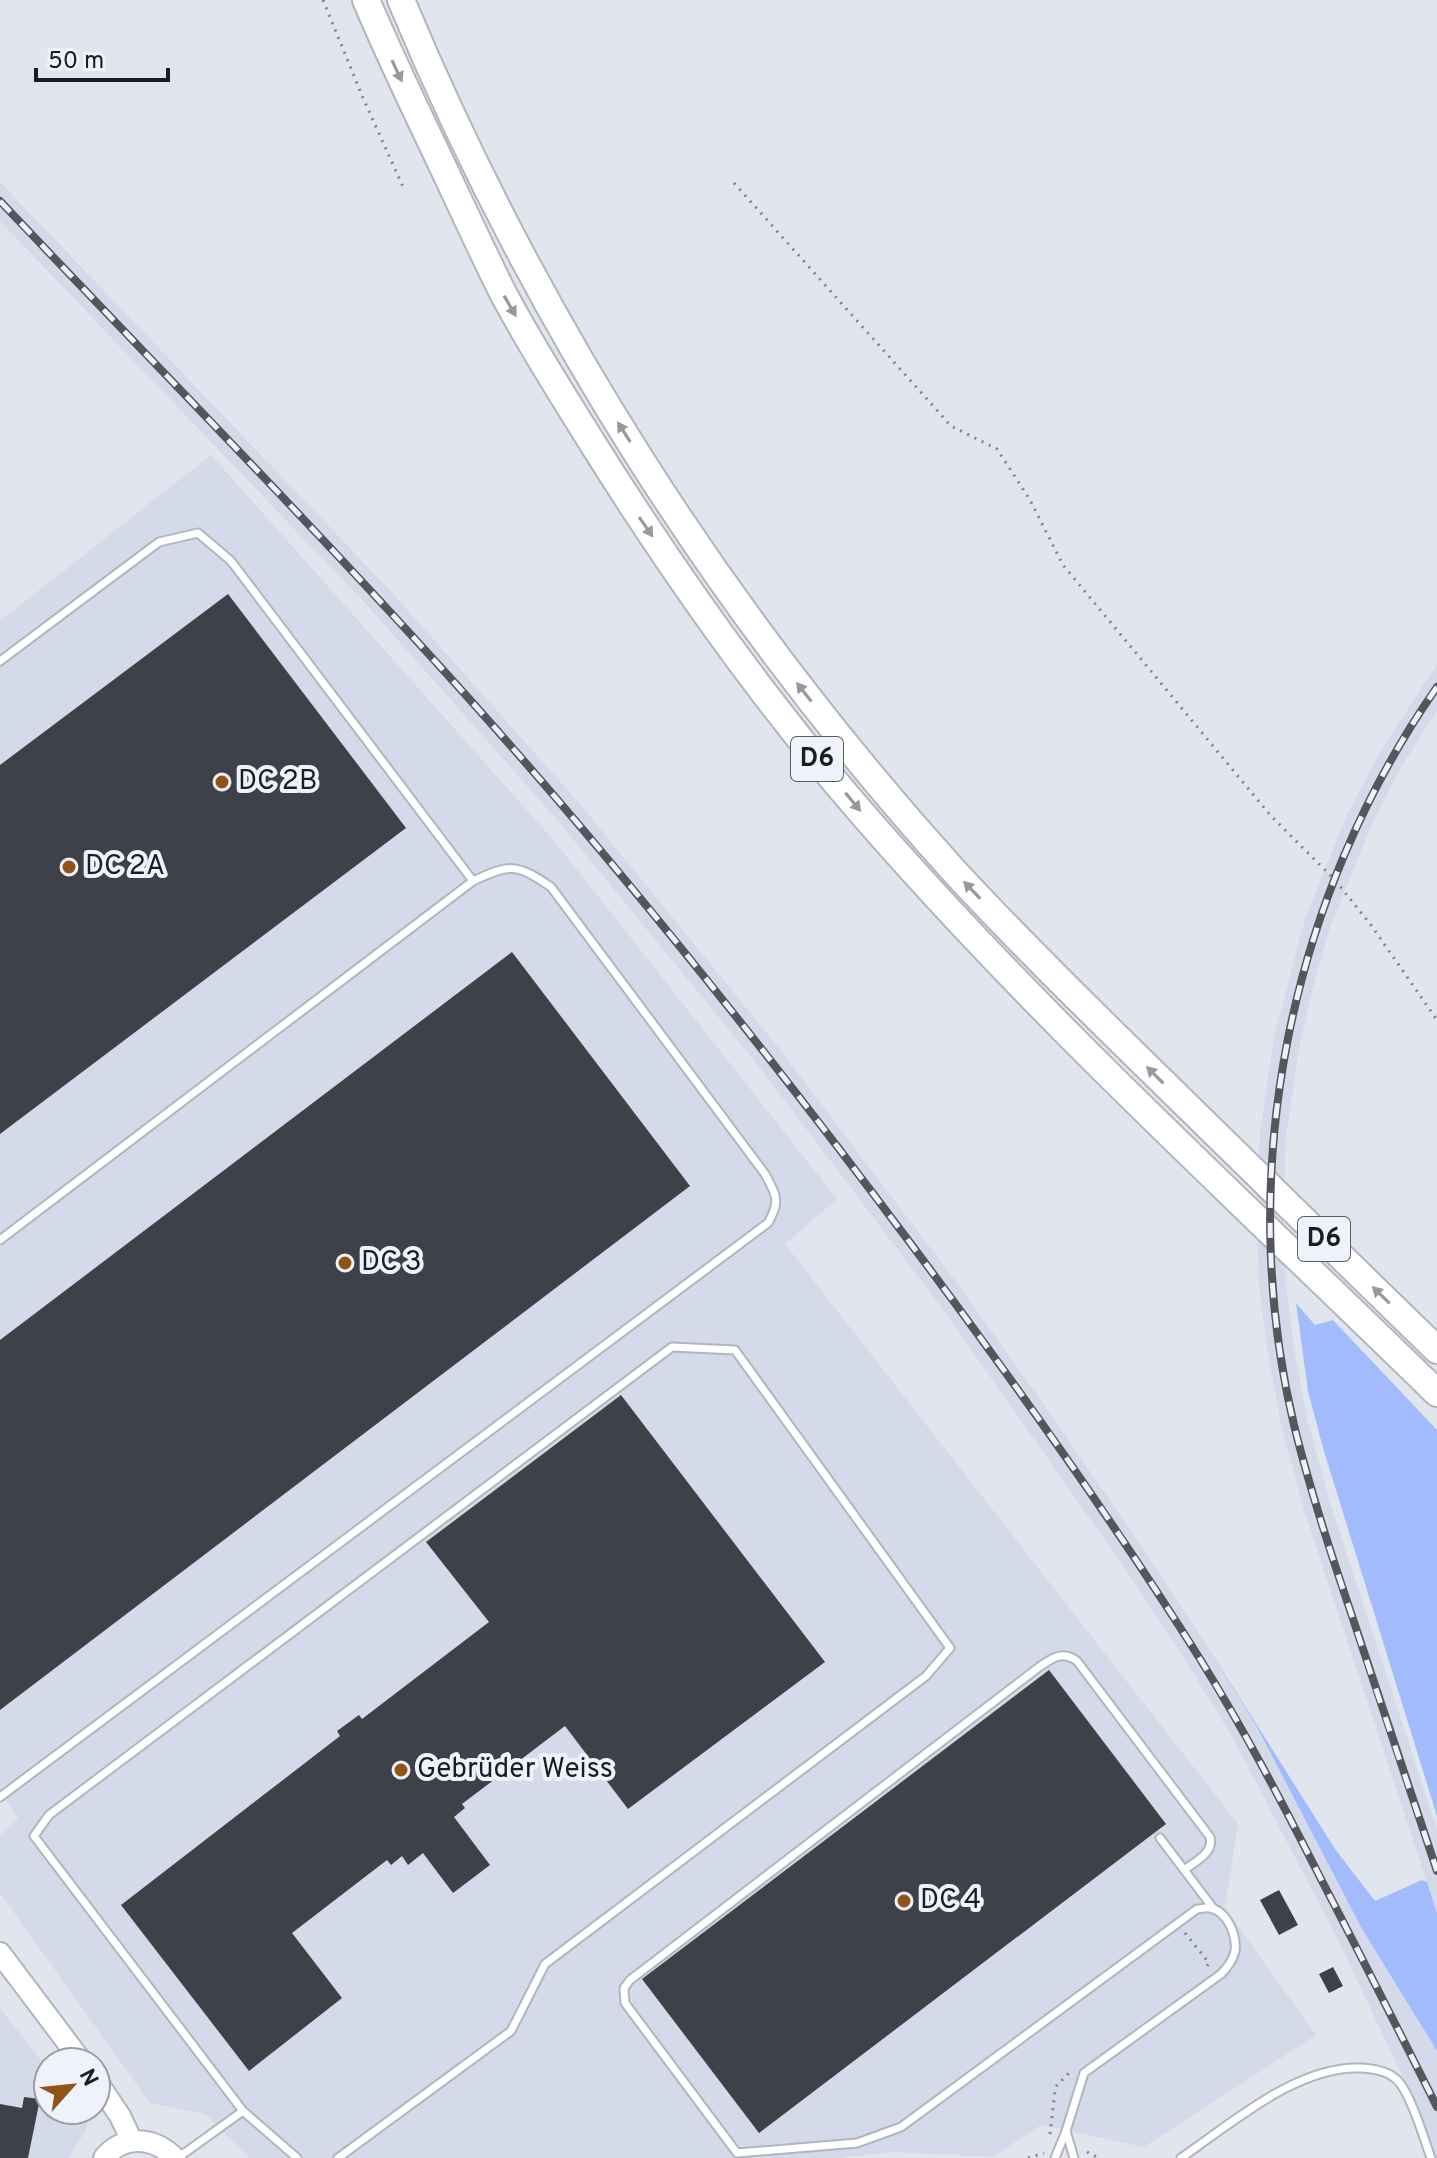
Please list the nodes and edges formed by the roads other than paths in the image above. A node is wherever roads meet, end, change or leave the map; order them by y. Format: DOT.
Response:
graph roads {
  1 [pos="366,0"];
  2 [pos="401,0"];
  3 [pos="0,661"];
  4 [pos="473,881"];
  5 [pos="0,1240"];
  6 [pos="1437,1350"];
  7 [pos="1437,1393"];
  8 [pos="0,1797"];
  9 [pos="1160,1838"];
  10 [pos="1184,1870"];
  11 [pos="1213,1908"];
  12 [pos="0,1953"];
  13 [pos="70,2046"];
  14 [pos="112,2104"];
  15 [pos="243,2111"];
  16 [pos="1066,2131"];
  17 [pos="132,2141"];
  18 [pos="104,2158"];
  19 [pos="176,2158"];
  20 [pos="297,2158"];
  21 [pos="338,2158"];
  22 [pos="1055,2158"];
  23 [pos="1074,2158"];
  24 [pos="1181,2158"];
  25 [pos="1431,2158"];
  1 -- 7 [label="highway, D6, one-way"];
  6 -- 2 [label="highway, D6, one-way"];
  3 -- 4 [label="lane"];
  4 -- 5 [label="lane"];
  4 -- 8 [label="lane"];
  9 -- 10 [label="lane"];
  10 -- 11 [label="lane"];
  10 -- 11 [label="lane"];
  11 -- 16 [label="lane"];
  12 -- 13 [label="main road"];
  14 -- 17 [label="main road"];
  15 -- 19 [label="lane"];
  15 -- 20 [label="lane"];
  15 -- 21 [label="lane"];
  16 -- 22 [label="lane"];
  16 -- 23 [label="lane"];
  17 -- 18 [label="main road"];
  17 -- 19 [label="main road"];
  24 -- 25 [label="lane"];
}
